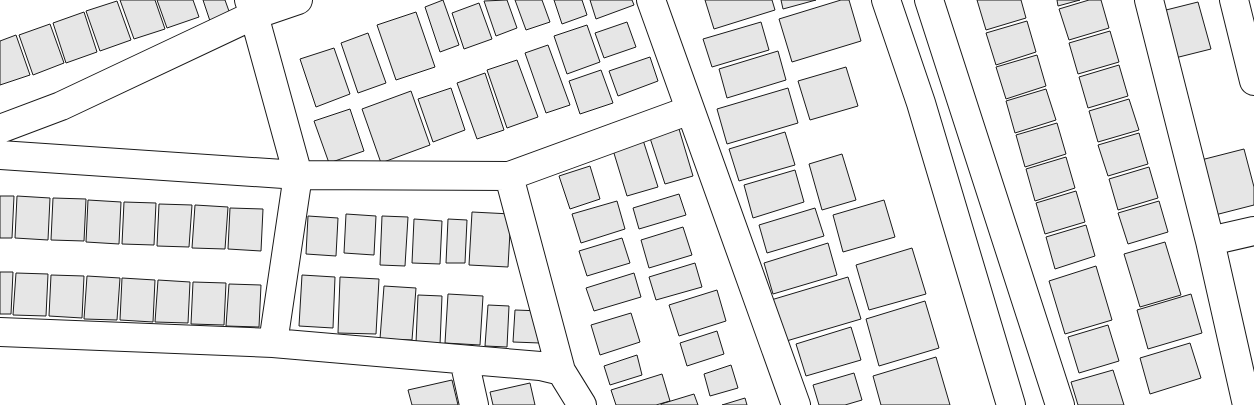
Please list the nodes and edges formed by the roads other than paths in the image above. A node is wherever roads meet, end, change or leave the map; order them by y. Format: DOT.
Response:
graph roads {
  1 [pos="298,0"];
  2 [pos="651,0"];
  3 [pos="886,0"];
  4 [pos="929,0"];
  5 [pos="1149,0"];
  6 [pos="1234,0"];
  7 [pos="252,7"];
  8 [pos="1254,81"];
  9 [pos="690,110"];
  10 [pos="0,129"];
  11 [pos="0,155"];
  12 [pos="298,175"];
  13 [pos="509,176"];
  14 [pos="1254,231"];
  15 [pos="1210,241"];
  16 [pos="0,332"];
  17 [pos="273,343"];
  18 [pos="464,360"];
  19 [pos="561,371"];
  20 [pos="474,405"];
  21 [pos="582,405"];
  22 [pos="796,405"];
  23 [pos="1011,405"];
  24 [pos="1060,405"];
  25 [pos="1247,405"];
  1 -- 7 [label="street"];
  2 -- 9 [label="street"];
  3 -- 23 [label="street"];
  4 -- 24 [label="street"];
  5 -- 15 [label="street"];
  6 -- 8 [label="street"];
  7 -- 10 [label="street"];
  7 -- 12 [label="street"];
  9 -- 13 [label="street"];
  9 -- 22 [label="street"];
  11 -- 12 [label="street"];
  12 -- 13 [label="street"];
  12 -- 17 [label="street"];
  13 -- 19 [label="street"];
  14 -- 15 [label="street"];
  15 -- 25 [label="street"];
  16 -- 17 [label="street"];
  17 -- 18 [label="street"];
  18 -- 19 [label="street"];
  18 -- 20 [label="street"];
  19 -- 21 [label="street"];
}
